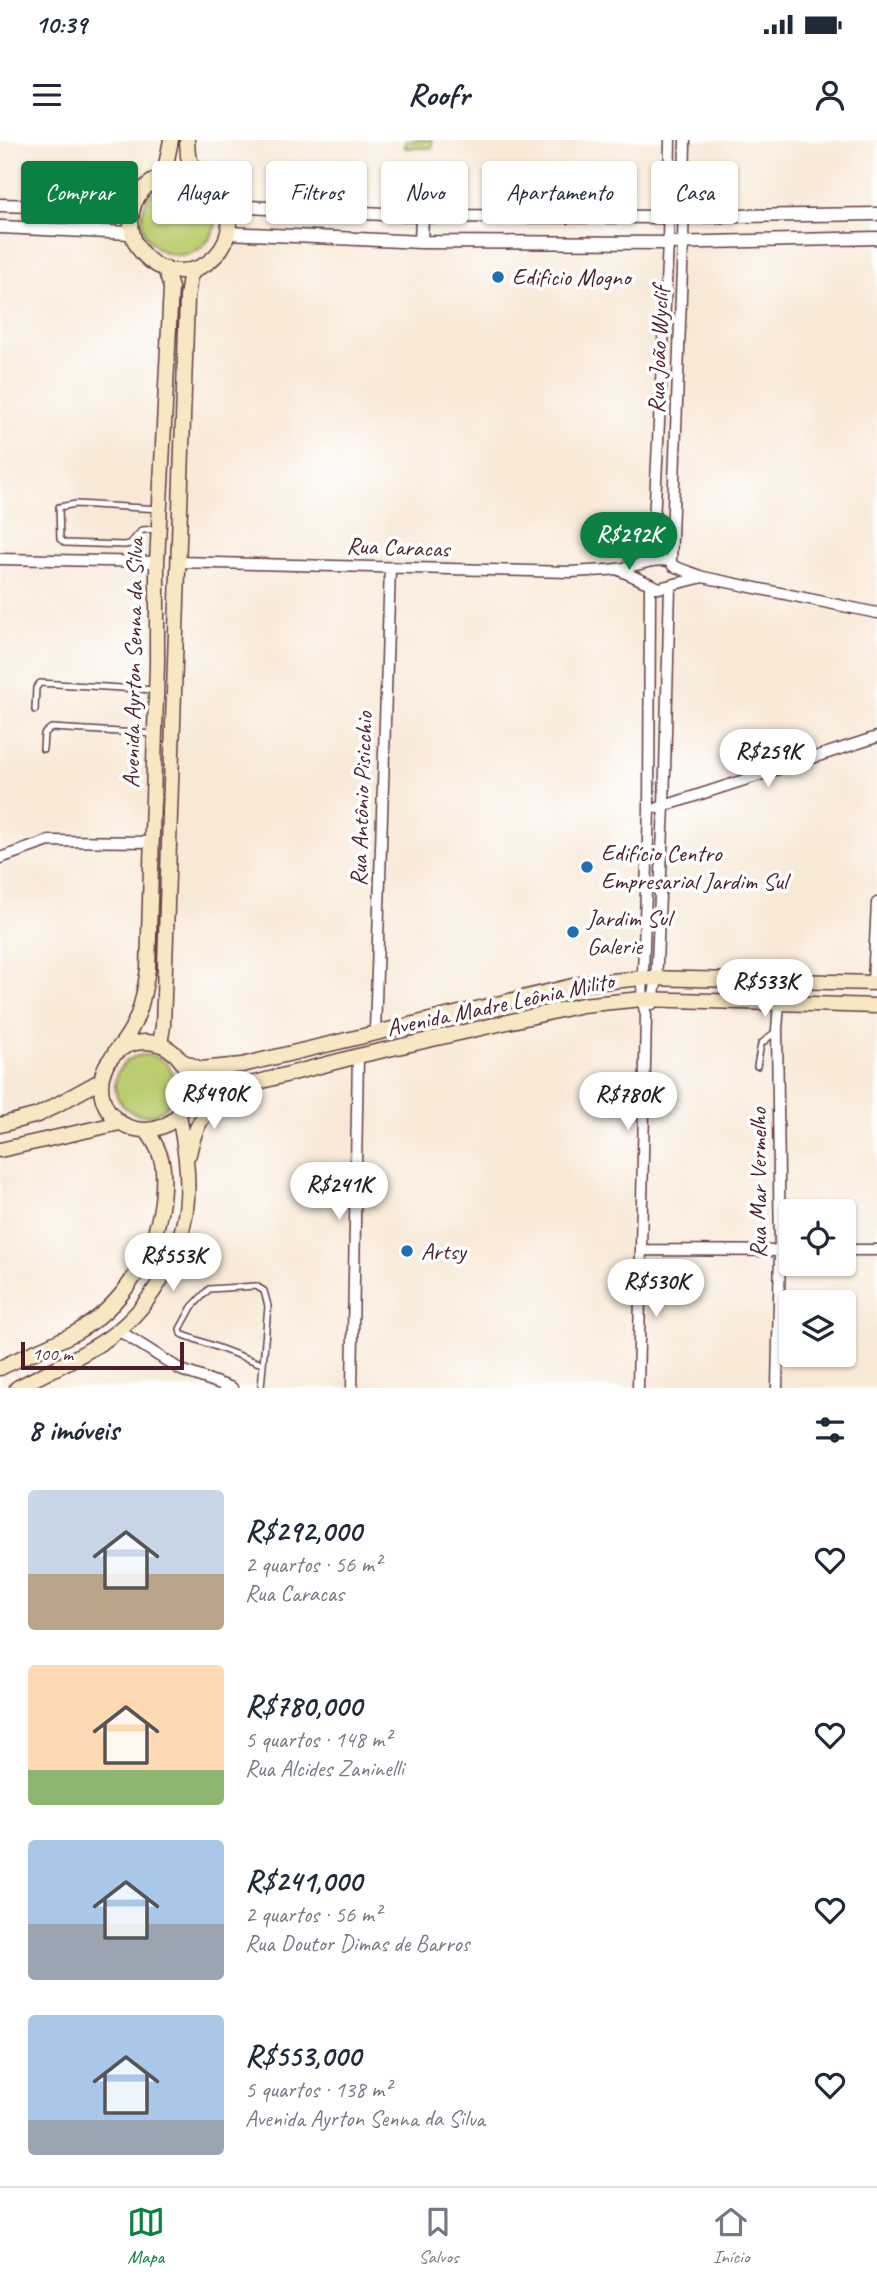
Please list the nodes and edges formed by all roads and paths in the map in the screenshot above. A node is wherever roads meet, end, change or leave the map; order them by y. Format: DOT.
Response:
graph roads {
  1 [pos="171,140"];
  2 [pos="187,140"];
  3 [pos="670,140"];
  4 [pos="685,140"];
  5 [pos="167,161"];
  6 [pos="190,161"];
  7 [pos="669,161"];
  8 [pos="685,161"];
  9 [pos="152,182"];
  10 [pos="138,196"];
  11 [pos="0,205"];
  12 [pos="21,206"];
  13 [pos="252,207"];
  14 [pos="381,214"];
  15 [pos="877,214"];
  16 [pos="468,216"];
  17 [pos="738,216"];
  18 [pos="651,217"];
  19 [pos="131,224"];
  20 [pos="229,224"];
  21 [pos="422,224"];
  22 [pos="668,224"];
  23 [pos="684,224"];
  24 [pos="0,228"];
  25 [pos="131,233"];
  26 [pos="228,233"];
  27 [pos="877,238"];
  28 [pos="421,243"];
  29 [pos="668,243"];
  30 [pos="683,243"];
  31 [pos="165,269"];
  32 [pos="195,269"];
  33 [pos="159,509"];
  34 [pos="158,529"];
  35 [pos="0,559"];
  36 [pos="157,562"];
  37 [pos="178,562"];
  38 [pos="650,562"];
  39 [pos="672,564"];
  40 [pos="390,568"];
  41 [pos="617,569"];
  42 [pos="703,577"];
  43 [pos="649,583"];
  44 [pos="671,585"];
  45 [pos="877,612"];
  46 [pos="157,691"];
  47 [pos="34,710"];
  48 [pos="156,734"];
  49 [pos="877,737"];
  50 [pos="43,750"];
  51 [pos="664,806"];
  52 [pos="649,811"];
  53 [pos="153,842"];
  54 [pos="0,858"];
  55 [pos="877,903"];
  56 [pos="650,978"];
  57 [pos="785,979"];
  58 [pos="875,983"];
  59 [pos="554,990"];
  60 [pos="527,996"];
  61 [pos="649,999"];
  62 [pos="779,1002"];
  63 [pos="877,1006"];
  64 [pos="559,1010"];
  65 [pos="531,1017"];
  66 [pos="777,1030"];
  67 [pos="375,1032"];
  68 [pos="160,1044"];
  69 [pos="115,1052"];
  70 [pos="358,1056"];
  71 [pos="183,1061"];
  72 [pos="757,1066"];
  73 [pos="100,1081"];
  74 [pos="227,1091"];
  75 [pos="181,1112"];
  76 [pos="120,1123"];
  77 [pos="0,1125"];
  78 [pos="146,1130"];
  79 [pos="0,1150"];
  80 [pos="187,1162"];
  81 [pos="783,1199"];
  82 [pos="642,1250"];
  83 [pos="877,1250"];
  84 [pos="856,1251"];
  85 [pos="779,1252"];
  86 [pos="784,1276"];
  87 [pos="118,1330"];
  88 [pos="262,1364"];
  89 [pos="0,1368"];
  90 [pos="17,1388"];
  91 [pos="232,1388"];
  92 [pos="261,1388"];
  93 [pos="352,1388"];
  94 [pos="638,1388"];
  95 [pos="777,1388"];
  1 -- 5 [label="main road"];
  2 -- 6 [label="main road"];
  3 -- 7 [label="street, Rua João Wyclif"];
  4 -- 8 [label="street, Rua João Wyclif"];
  9 -- 10 [label="main road"];
  11 -- 12 [label="street"];
  13 -- 14 [label="street"];
  15 -- 17 [label="street"];
  16 -- 18 [label="street"];
  19 -- 25 [label="main road"];
  20 -- 26 [label="main road"];
  21 -- 28 [label="street"];
  22 -- 29 [label="street, Rua João Wyclif"];
  23 -- 30 [label="street, Rua João Wyclif"];
  24 -- 25 [label="street"];
  25 -- 31 [label="main road"];
  26 -- 28 [label="street"];
  26 -- 32 [label="main road"];
  27 -- 30 [label="street"];
  28 -- 29 [label="street"];
  29 -- 30 [label="street"];
  29 -- 38 [label="street, Rua João Wyclif"];
  30 -- 39 [label="street, Rua João Wyclif"];
  31 -- 32 [label="main road"];
  31 -- 33 [label="main road, Avenida Ayrton Senna da Silva"];
  32 -- 37 [label="main road, Avenida Ayrton Senna da Silva"];
  33 -- 34 [label="main road, Avenida Ayrton Senna da Silva"];
  33 -- 34 [label="lane"];
  34 -- 36 [label="main road, Avenida Ayrton Senna da Silva"];
  35 -- 36 [label="street"];
  36 -- 46 [label="main road, Avenida Ayrton Senna da Silva"];
  37 -- 40 [label="street, Rua Caracas"];
  37 -- 68 [label="main road, Avenida Ayrton Senna da Silva"];
  38 -- 39 [label="street, Rua Caracas"];
  38 -- 41 [label="street, Rua Caracas"];
  38 -- 43 [label="street, Rua João Wyclif"];
  39 -- 42 [label="street, Rua Caracas"];
  39 -- 44 [label="street, Rua João Wyclif"];
  40 -- 41 [label="street, Rua Caracas"];
  40 -- 67 [label="street, Rua Antônio Pisicchio"];
  41 -- 43 [label="street, Rua Caracas"];
  42 -- 44 [label="street, Rua Caracas"];
  42 -- 45 [label="street, Rua Caracas"];
  43 -- 44 [label="street, Rua Caracas"];
  43 -- 52 [label="street, Rua João Wyclif"];
  44 -- 51 [label="street, Rua João Wyclif"];
  46 -- 47 [label="lane"];
  46 -- 48 [label="main road, Avenida Ayrton Senna da Silva"];
  48 -- 50 [label="lane"];
  48 -- 53 [label="main road, Avenida Ayrton Senna da Silva"];
  49 -- 51 [label="street"];
  51 -- 52 [label="street"];
  51 -- 56 [label="street, Rua João Wyclif"];
  52 -- 56 [label="street, Rua João Wyclif"];
  53 -- 54 [label="street"];
  53 -- 69 [label="main road, Avenida Ayrton Senna da Silva"];
  55 -- 58 [label="street"];
  56 -- 57 [label="main road, Avenida Madre Leônia Milito"];
  56 -- 59 [label="main road, Avenida Madre Leônia Milito"];
  56 -- 61 [label="street, Rua João Wyclif"];
  57 -- 58 [label="main road, Avenida Madre Leônia Milito"];
  57 -- 62 [label="street, Rua Mar Vermelho"];
  59 -- 60 [label="main road, Avenida Madre Leônia Milito"];
  59 -- 64 [label="street"];
  60 -- 65 [label="street"];
  60 -- 67 [label="main road, Avenida Madre Leônia Milito"];
  61 -- 62 [label="main road, Avenida Madre Leônia Milito"];
  61 -- 64 [label="main road, Avenida Madre Leônia Milito"];
  61 -- 82 [label="street, Rua João Wyclif"];
  62 -- 63 [label="main road, Avenida Madre Leônia Milito"];
  62 -- 66 [label="street, Rua Mar Vermelho"];
  64 -- 65 [label="main road, Avenida Madre Leônia Milito"];
  65 -- 70 [label="main road, Avenida Madre Leônia Milito"];
  66 -- 72 [label="lane"];
  66 -- 81 [label="street, Rua Mar Vermelho"];
  67 -- 71 [label="main road, Avenida Madre Leônia Milito"];
  68 -- 69 [label="main road"];
  68 -- 71 [label="main road"];
  69 -- 73 [label="main road"];
  70 -- 74 [label="main road, Avenida Madre Leônia Milito"];
  70 -- 93 [label="street"];
  71 -- 75 [label="main road"];
  73 -- 76 [label="main road"];
  73 -- 77 [label="main road"];
  74 -- 75 [label="main road, Avenida Madre Leônia Milito"];
  74 -- 80 [label="main road"];
  75 -- 78 [label="main road"];
  75 -- 80 [label="main road"];
  76 -- 78 [label="main road"];
  76 -- 79 [label="main road"];
  78 -- 89 [label="main road"];
  80 -- 87 [label="main road"];
  82 -- 85 [label="street"];
  82 -- 94 [label="street, Rua João Wyclif"];
  83 -- 84 [label="street"];
  86 -- 95 [label="street, Rua Mar Vermelho"];
  87 -- 90 [label="main road"];
  87 -- 91 [label="street"];
  88 -- 88 [label="lane"];
  88 -- 92 [label="lane"];
}
